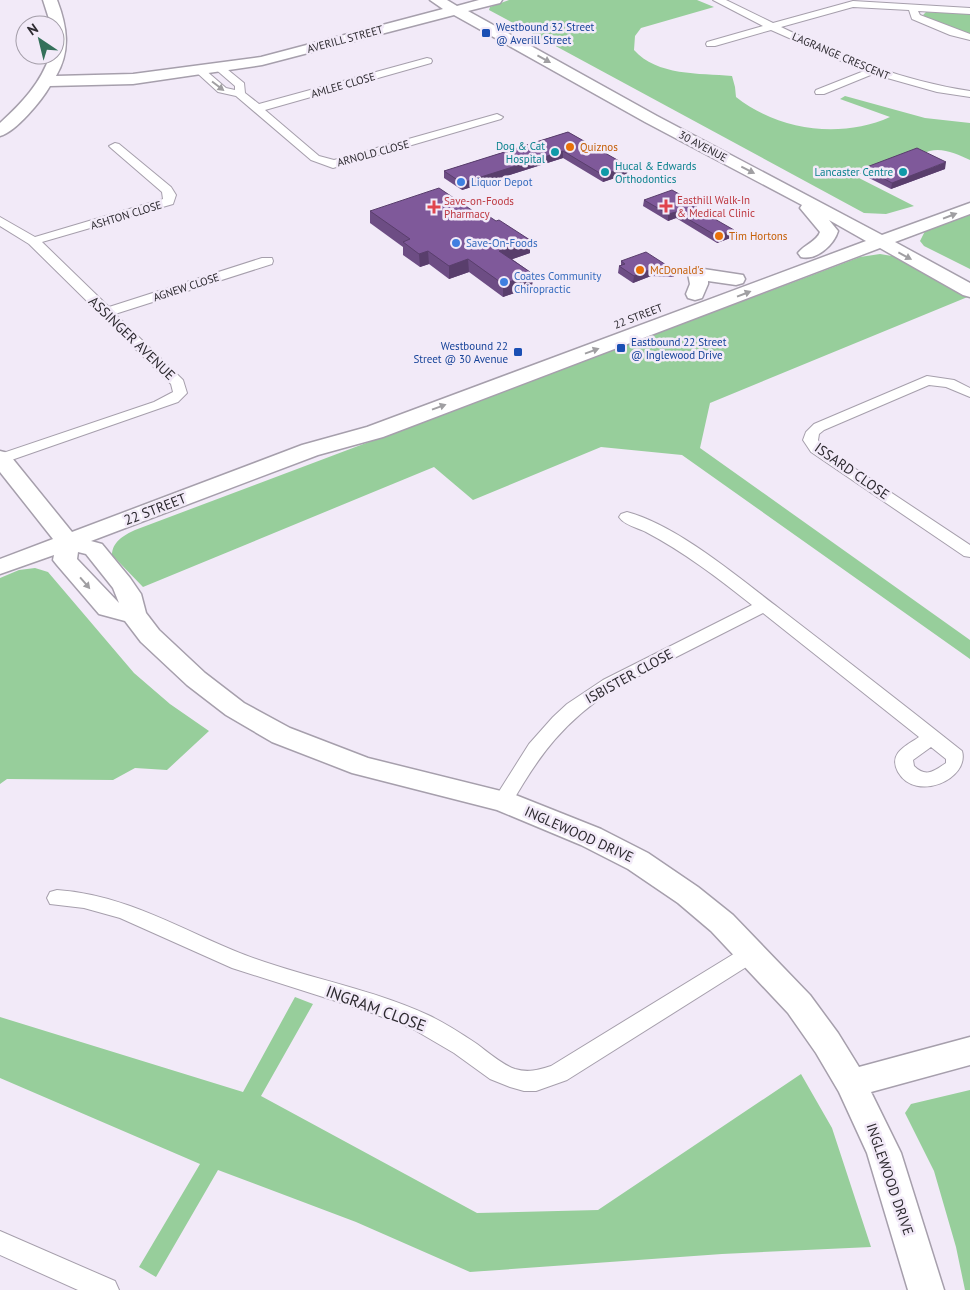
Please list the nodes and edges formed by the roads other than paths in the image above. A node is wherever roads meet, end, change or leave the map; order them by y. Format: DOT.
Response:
graph roads {
  1 [pos="50,0"];
  2 [pos="496,0"];
  3 [pos="718,0"];
  4 [pos="457,3"];
  5 [pos="913,7"];
  6 [pos="970,11"];
  7 [pos="773,26"];
  8 [pos="970,37"];
  9 [pos="711,44"];
  10 [pos="427,62"];
  11 [pos="218,67"];
  12 [pos="200,70"];
  13 [pos="872,71"];
  14 [pos="47,81"];
  15 [pos="820,92"];
  16 [pos="240,94"];
  17 [pos="970,94"];
  18 [pos="258,108"];
  19 [pos="497,117"];
  20 [pos="2,127"];
  21 [pos="115,146"];
  22 [pos="793,193"];
  23 [pos="970,193"];
  24 [pos="970,208"];
  25 [pos="0,221"];
  26 [pos="880,234"];
  27 [pos="33,242"];
  28 [pos="807,253"];
  29 [pos="267,261"];
  30 [pos="970,275"];
  31 [pos="970,291"];
  32 [pos="105,313"];
  33 [pos="970,393"];
  34 [pos="310,450"];
  35 [pos="0,459"];
  36 [pos="627,517"];
  37 [pos="68,542"];
  38 [pos="970,552"];
  39 [pos="0,567"];
  40 [pos="764,606"];
  41 [pos="932,737"];
  42 [pos="503,801"];
  43 [pos="57,898"];
  44 [pos="752,953"];
  45 [pos="970,1051"];
  46 [pos="851,1083"];
  47 [pos="0,1244"];
  48 [pos="72,1284"];
  49 [pos="106,1290"];
  50 [pos="926,1290"];
  1 -- 14 [label="main road"];
  2 -- 4 [label="main road, AVERILL STREET"];
  3 -- 7 [label="street, LAGRANGE CRESCENT"];
  4 -- 11 [label="main road, AVERILL STREET"];
  4 -- 22 [label="main road, 30 AVENUE, one-way"];
  4 -- 26 [label="main road, 30 AVENUE"];
  5 -- 6 [label="street"];
  5 -- 7 [label="street"];
  5 -- 8 [label="street"];
  7 -- 9 [label="street"];
  7 -- 13 [label="street, LAGRANGE CRESCENT"];
  10 -- 18 [label="street, AMLEE CLOSE"];
  11 -- 12 [label="main road, AVERILL STREET"];
  11 -- 16 [label="street, ARNOLD CLOSE"];
  12 -- 14 [label="main road, AVERILL STREET"];
  12 -- 16 [label="street, ARNOLD CLOSE, one-way"];
  13 -- 15 [label="street"];
  13 -- 17 [label="street, LAGRANGE CRESCENT"];
  14 -- 20 [label="main road"];
  16 -- 18 [label="street, ARNOLD CLOSE"];
  18 -- 19 [label="street, ARNOLD CLOSE"];
  21 -- 27 [label="street, ASHTON CLOSE"];
  22 -- 26 [label="main road, 30 AVENUE"];
  22 -- 28 [label="main road"];
  23 -- 26 [label="main road, 22 STREET"];
  26 -- 24 [label="main road, 22 STREET, one-way"];
  25 -- 27 [label="street, ASSINGER AVENUE"];
  26 -- 28 [label="main road, 22 STREET"];
  26 -- 30 [label="main road, 30 AVENUE"];
  26 -- 31 [label="main road, 30 AVENUE, one-way"];
  34 -- 26 [label="main road, 22 STREET, one-way"];
  27 -- 32 [label="street, ASSINGER AVENUE"];
  28 -- 34 [label="main road, 22 STREET"];
  29 -- 32 [label="street, AGNEW CLOSE"];
  32 -- 35 [label="street, ASSINGER AVENUE"];
  33 -- 38 [label="street, ISSARD CLOSE"];
  34 -- 37 [label="main road, 22 STREET"];
  35 -- 37 [label="main road"];
  36 -- 40 [label="street"];
  37 -- 39 [label="main road, 22 STREET"];
  37 -- 42 [label="main road, INGLEWOOD DRIVE"];
  40 -- 41 [label="street"];
  40 -- 42 [label="street, ISBISTER CLOSE"];
  42 -- 44 [label="main road, INGLEWOOD DRIVE"];
  43 -- 44 [label="street, INGRAM CLOSE"];
  44 -- 46 [label="main road, INGLEWOOD DRIVE"];
  45 -- 46 [label="main road"];
  46 -- 50 [label="main road, INGLEWOOD DRIVE"];
  47 -- 48 [label="street"];
  48 -- 49 [label="street"];
}
